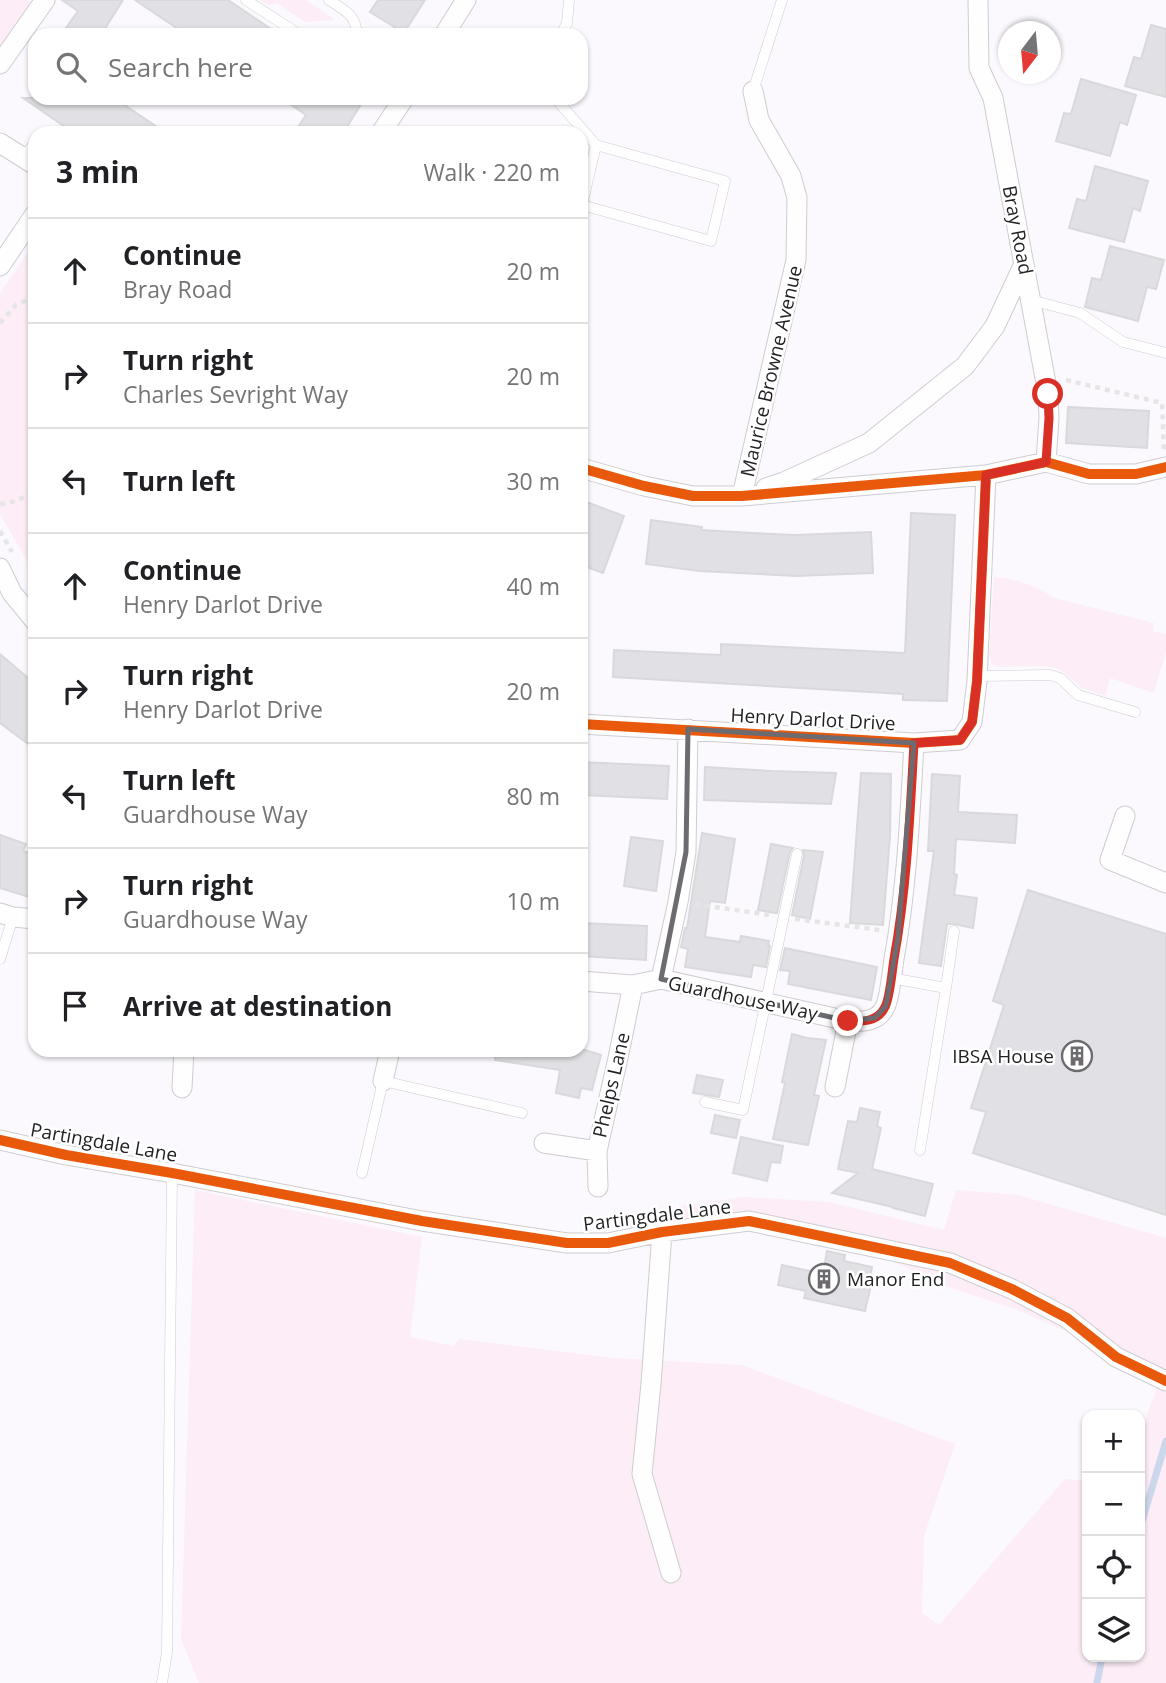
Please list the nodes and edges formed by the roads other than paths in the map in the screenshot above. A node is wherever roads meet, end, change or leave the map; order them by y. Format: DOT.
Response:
graph roads {
  1 [pos="45,0"];
  2 [pos="246,0"];
  3 [pos="329,0"];
  4 [pos="466,0"];
  5 [pos="569,0"];
  6 [pos="782,0"];
  7 [pos="978,0"];
  8 [pos="289,28"];
  9 [pos="356,28"];
  10 [pos="448,28"];
  11 [pos="564,28"];
  12 [pos="0,64"];
  13 [pos="752,91"];
  14 [pos="399,105"];
  15 [pos="561,105"];
  16 [pos="386,126"];
  17 [pos="579,126"];
  18 [pos="588,136"];
  19 [pos="0,143"];
  20 [pos="596,145"];
  21 [pos="28,154"];
  22 [pos="588,179"];
  23 [pos="588,207"];
  24 [pos="28,224"];
  25 [pos="1024,264"];
  26 [pos="0,266"];
  27 [pos="1031,300"];
  28 [pos="1166,353"];
  29 [pos="1046,462"];
  30 [pos="1166,467"];
  31 [pos="588,470"];
  32 [pos="986,475"];
  33 [pos="742,496"];
  34 [pos="0,568"];
  35 [pos="6,597"];
  36 [pos="28,615"];
  37 [pos="978,676"];
  38 [pos="1135,712"];
  39 [pos="588,724"];
  40 [pos="688,729"];
  41 [pos="914,743"];
  42 [pos="1125,816"];
  43 [pos="797,854"];
  44 [pos="1166,883"];
  45 [pos="7,915"];
  46 [pos="28,918"];
  47 [pos="954,931"];
  48 [pos="0,959"];
  49 [pos="891,978"];
  50 [pos="661,979"];
  51 [pos="588,982"];
  52 [pos="633,985"];
  53 [pos="946,988"];
  54 [pos="765,1002"];
  55 [pos="848,1021"];
  56 [pos="184,1057"];
  57 [pos="388,1057"];
  58 [pos="383,1081"];
  59 [pos="835,1087"];
  60 [pos="182,1088"];
  61 [pos="705,1102"];
  62 [pos="522,1113"];
  63 [pos="0,1140"];
  64 [pos="544,1143"];
  65 [pos="920,1150"];
  66 [pos="597,1151"];
  67 [pos="172,1173"];
  68 [pos="362,1173"];
  69 [pos="597,1186"];
  70 [pos="662,1233"];
  71 [pos="1166,1381"];
  72 [pos="671,1573"];
  73 [pos="162,1683"];
  1 -- 12 [label="street"];
  2 -- 8 [label="lane"];
  3 -- 9 [label="lane"];
  4 -- 10 [label="street"];
  5 -- 11 [label="lane"];
  6 -- 13 [label="lane"];
  7 -- 25 [label="street, Bray Road"];
  13 -- 33 [label="street, Maurice Browne Avenue"];
  14 -- 16 [label="street"];
  15 -- 17 [label="lane"];
  18 -- 20 [label="lane"];
  19 -- 21 [label="street"];
  20 -- 22 [label="lane"];
  20 -- 23 [label="lane"];
  24 -- 26 [label="street"];
  25 -- 27 [label="street, Bray Road"];
  25 -- 33 [label="street"];
  27 -- 28 [label="lane"];
  27 -- 29 [label="street, Bray Road"];
  29 -- 30 [label="street"];
  29 -- 32 [label="street"];
  31 -- 33 [label="street, Maurice Browne Avenue"];
  32 -- 33 [label="street"];
  32 -- 37 [label="street, Henry Darlot Drive"];
  34 -- 35 [label="street"];
  35 -- 36 [label="street"];
  37 -- 38 [label="lane"];
  37 -- 41 [label="street, Henry Darlot Drive"];
  39 -- 40 [label="street, Henry Darlot Drive"];
  40 -- 41 [label="street, Henry Darlot Drive"];
  40 -- 50 [label="street"];
  41 -- 49 [label="street, Guardhouse Way"];
  42 -- 44 [label="street"];
  43 -- 54 [label="lane"];
  45 -- 46 [label="street"];
  45 -- 48 [label="lane"];
  47 -- 53 [label="lane"];
  49 -- 53 [label="lane"];
  49 -- 55 [label="street, Guardhouse Way"];
  50 -- 52 [label="street, Guardhouse Way"];
  50 -- 54 [label="street, Guardhouse Way"];
  51 -- 52 [label="street, Guardhouse Way"];
  52 -- 66 [label="street, Phelps Lane"];
  53 -- 65 [label="lane"];
  54 -- 55 [label="street, Guardhouse Way"];
  54 -- 61 [label="lane"];
  55 -- 59 [label="street"];
  56 -- 60 [label="street"];
  57 -- 58 [label="street"];
  58 -- 62 [label="lane"];
  58 -- 68 [label="lane"];
  63 -- 67 [label="street, Partingdale Lane"];
  64 -- 66 [label="street"];
  66 -- 69 [label="street, Phelps Lane"];
  67 -- 70 [label="street, Partingdale Lane"];
  67 -- 73 [label="lane"];
  70 -- 71 [label="street, Partingdale Lane"];
  70 -- 72 [label="street"];
}
